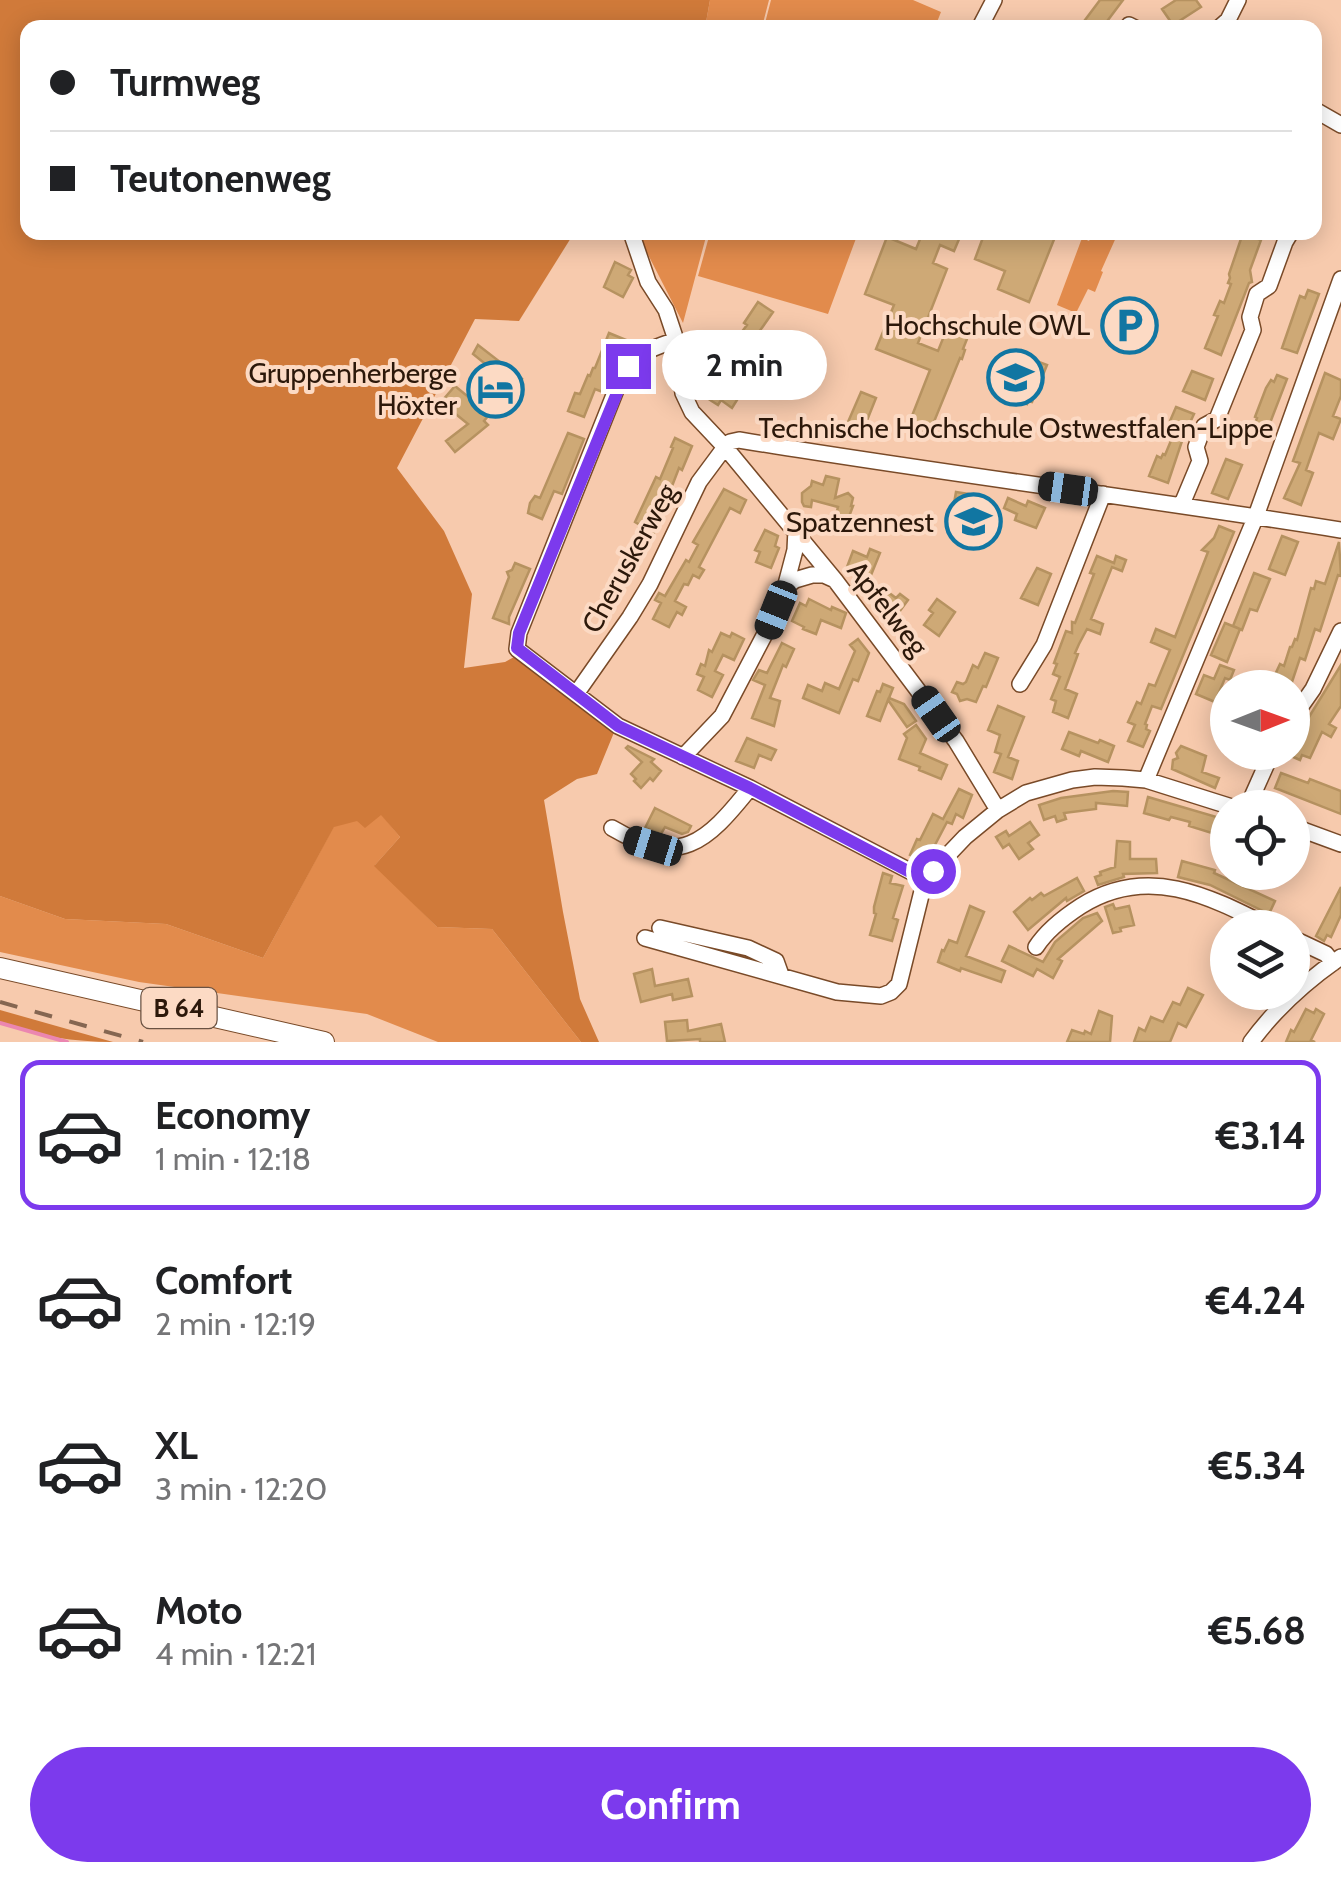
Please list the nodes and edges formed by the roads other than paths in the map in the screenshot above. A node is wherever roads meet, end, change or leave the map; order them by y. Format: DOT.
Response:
graph roads {
  1 [pos="634,240"];
  2 [pos="1286,240"];
  3 [pos="1341,279"];
  4 [pos="676,340"];
  5 [pos="725,447"];
  6 [pos="1102,494"];
  7 [pos="1182,504"];
  8 [pos="1256,516"];
  9 [pos="796,529"];
  10 [pos="1341,530"];
  11 [pos="835,580"];
  12 [pos="785,588"];
  13 [pos="1341,631"];
  14 [pos="1020,684"];
  15 [pos="576,694"];
  16 [pos="1310,695"];
  17 [pos="683,758"];
  18 [pos="1146,780"];
  19 [pos="750,788"];
  20 [pos="1210,800"];
  21 [pos="998,810"];
  22 [pos="612,828"];
  23 [pos="1310,833"];
  24 [pos="1341,844"];
  25 [pos="925,880"];
  26 [pos="1234,910"];
  27 [pos="660,928"];
  28 [pos="645,938"];
  29 [pos="1310,946"];
  30 [pos="1036,947"];
  31 [pos="1337,960"];
  32 [pos="0,968"];
  33 [pos="782,976"];
  34 [pos="324,1042"];
  35 [pos="1252,1042"];
  1 -- 4 [label="street, Apfelweg"];
  2 -- 7 [label="street"];
  3 -- 8 [label="street"];
  4 -- 5 [label="street, Apfelweg"];
  4 -- 15 [label="street"];
  5 -- 6 [label="street"];
  5 -- 9 [label="street, Apfelweg"];
  5 -- 15 [label="street, Cheruskerweg"];
  6 -- 7 [label="street"];
  6 -- 14 [label="street"];
  7 -- 8 [label="street"];
  8 -- 10 [label="street"];
  8 -- 18 [label="street"];
  9 -- 11 [label="street, Apfelweg"];
  9 -- 12 [label="street"];
  11 -- 12 [label="street"];
  11 -- 21 [label="street, Apfelweg"];
  12 -- 17 [label="street"];
  13 -- 16 [label="street"];
  15 -- 17 [label="street"];
  17 -- 19 [label="street"];
  18 -- 20 [label="street"];
  18 -- 21 [label="street"];
  19 -- 22 [label="street"];
  19 -- 25 [label="street"];
  21 -- 25 [label="street"];
  23 -- 24 [label="street"];
  25 -- 33 [label="street"];
  26 -- 30 [label="street"];
  27 -- 33 [label="street"];
  28 -- 33 [label="street"];
  29 -- 31 [label="street"];
  31 -- 35 [label="street"];
  32 -- 34 [label="main road, B 64"];
}
